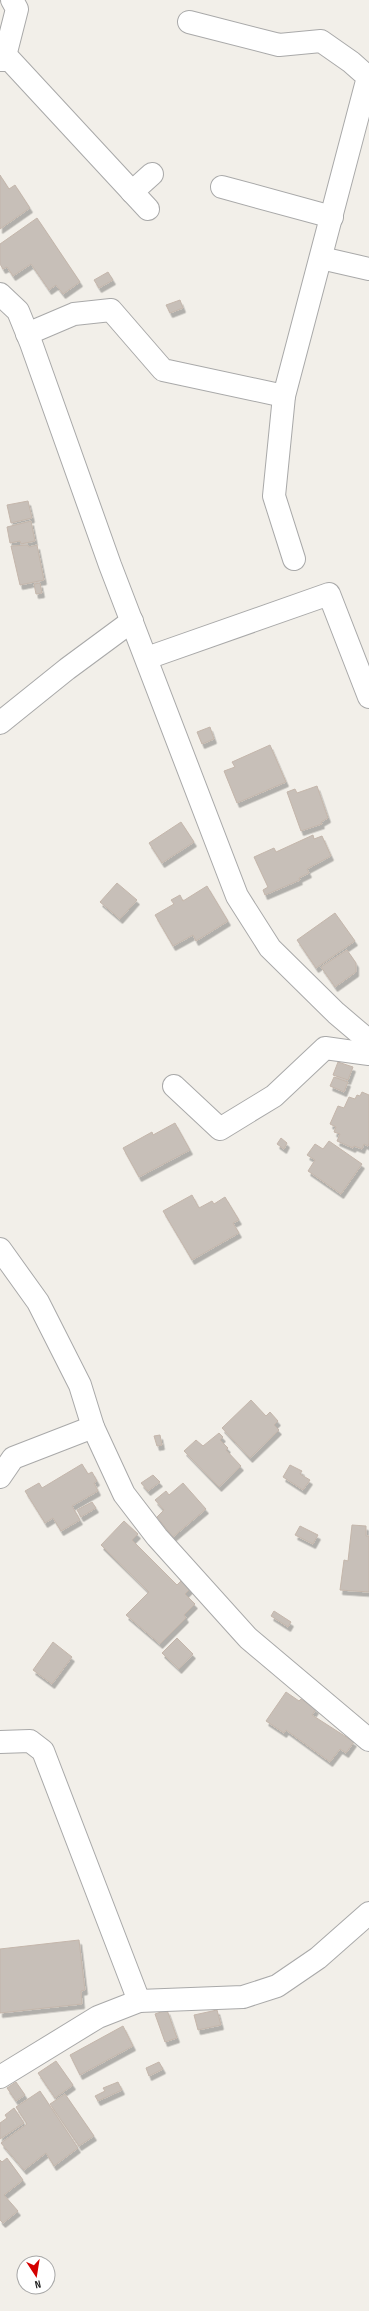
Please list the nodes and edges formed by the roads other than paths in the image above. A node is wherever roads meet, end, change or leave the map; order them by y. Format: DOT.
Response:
graph roads {
  1 [pos="12,0"];
  2 [pos="189,22"];
  3 [pos="2,60"];
  4 [pos="368,77"];
  5 [pos="152,174"];
  6 [pos="222,187"];
  7 [pos="132,192"];
  8 [pos="148,209"];
  9 [pos="332,217"];
  10 [pos="321,258"];
  11 [pos="369,269"];
  12 [pos="0,294"];
  13 [pos="27,334"];
  14 [pos="284,396"];
  15 [pos="294,559"];
  16 [pos="132,621"];
  17 [pos="147,658"];
  18 [pos="369,697"];
  19 [pos="0,723"];
  20 [pos="369,1041"];
  21 [pos="369,1054"];
  22 [pos="174,1086"];
  23 [pos="0,1249"];
  24 [pos="93,1427"];
  25 [pos="0,1477"];
  26 [pos="369,1740"];
  27 [pos="0,1742"];
  28 [pos="369,1913"];
  29 [pos="139,2001"];
  30 [pos="0,2077"];
  1 -- 3 [label="street"];
  2 -- 4 [label="street"];
  3 -- 7 [label="street"];
  4 -- 9 [label="street"];
  5 -- 7 [label="street"];
  6 -- 9 [label="street"];
  7 -- 8 [label="street"];
  9 -- 10 [label="street"];
  10 -- 11 [label="street"];
  10 -- 14 [label="street"];
  12 -- 13 [label="street"];
  13 -- 14 [label="street"];
  13 -- 16 [label="street"];
  14 -- 15 [label="street"];
  16 -- 17 [label="street"];
  16 -- 19 [label="street"];
  17 -- 18 [label="street"];
  17 -- 20 [label="street"];
  21 -- 22 [label="street"];
  23 -- 24 [label="street"];
  24 -- 25 [label="street"];
  24 -- 26 [label="street"];
  27 -- 29 [label="street"];
  28 -- 29 [label="street"];
  29 -- 30 [label="street"];
}
